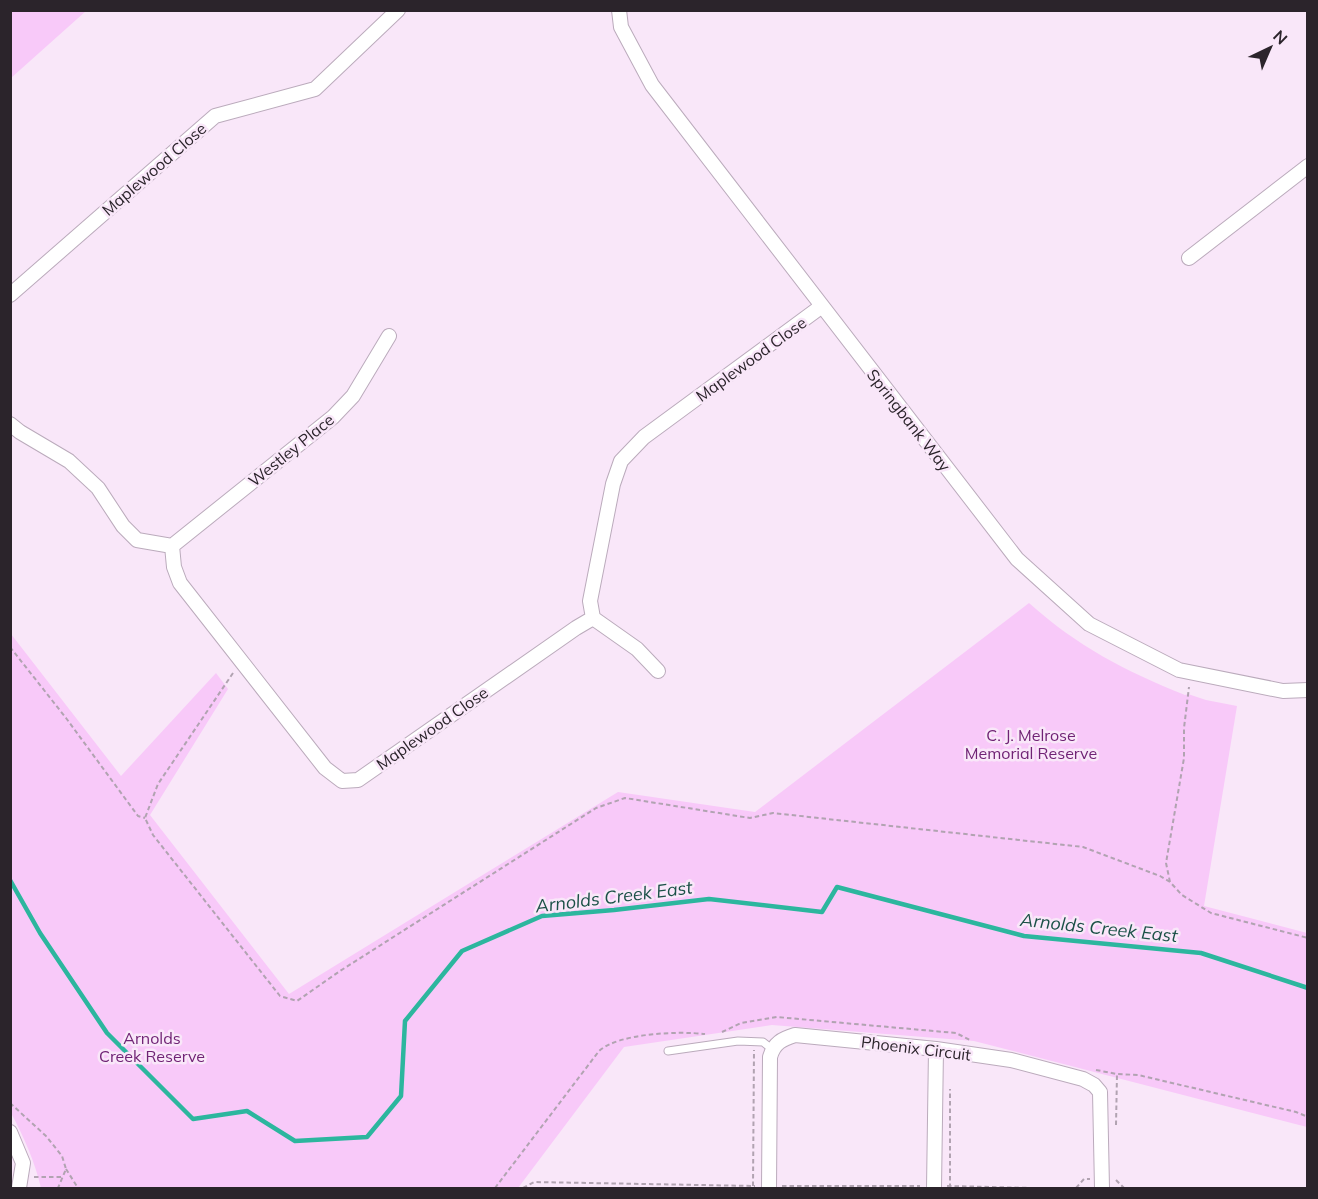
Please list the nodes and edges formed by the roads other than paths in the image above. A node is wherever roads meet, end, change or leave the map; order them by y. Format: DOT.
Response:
graph roads {
  1 [pos="398,10"];
  2 [pos="619,10"];
  3 [pos="1308,166"];
  4 [pos="1190,258"];
  5 [pos="10,296"];
  6 [pos="822,306"];
  7 [pos="389,336"];
  8 [pos="10,424"];
  9 [pos="172,546"];
  10 [pos="593,618"];
  11 [pos="658,671"];
  12 [pos="1308,690"];
  13 [pos="772,1049"];
  14 [pos="936,1049"];
  15 [pos="668,1051"];
  16 [pos="10,1132"];
  17 [pos="19,1188"];
  18 [pos="769,1188"];
  19 [pos="934,1188"];
  20 [pos="1102,1188"];
  1 -- 5 [label="street, Maplewood Close"];
  2 -- 6 [label="street, Springbank Way"];
  3 -- 4 [label="street"];
  6 -- 10 [label="street, Maplewood Close"];
  6 -- 12 [label="street, Springbank Way"];
  7 -- 9 [label="street, Westley Place"];
  8 -- 9 [label="street"];
  9 -- 10 [label="street, Maplewood Close"];
  10 -- 11 [label="street"];
  13 -- 14 [label="street, Phoenix Circuit"];
  13 -- 15 [label="lane"];
  13 -- 18 [label="street"];
  14 -- 19 [label="street"];
  14 -- 20 [label="street, Phoenix Circuit"];
  16 -- 17 [label="street"];
}
